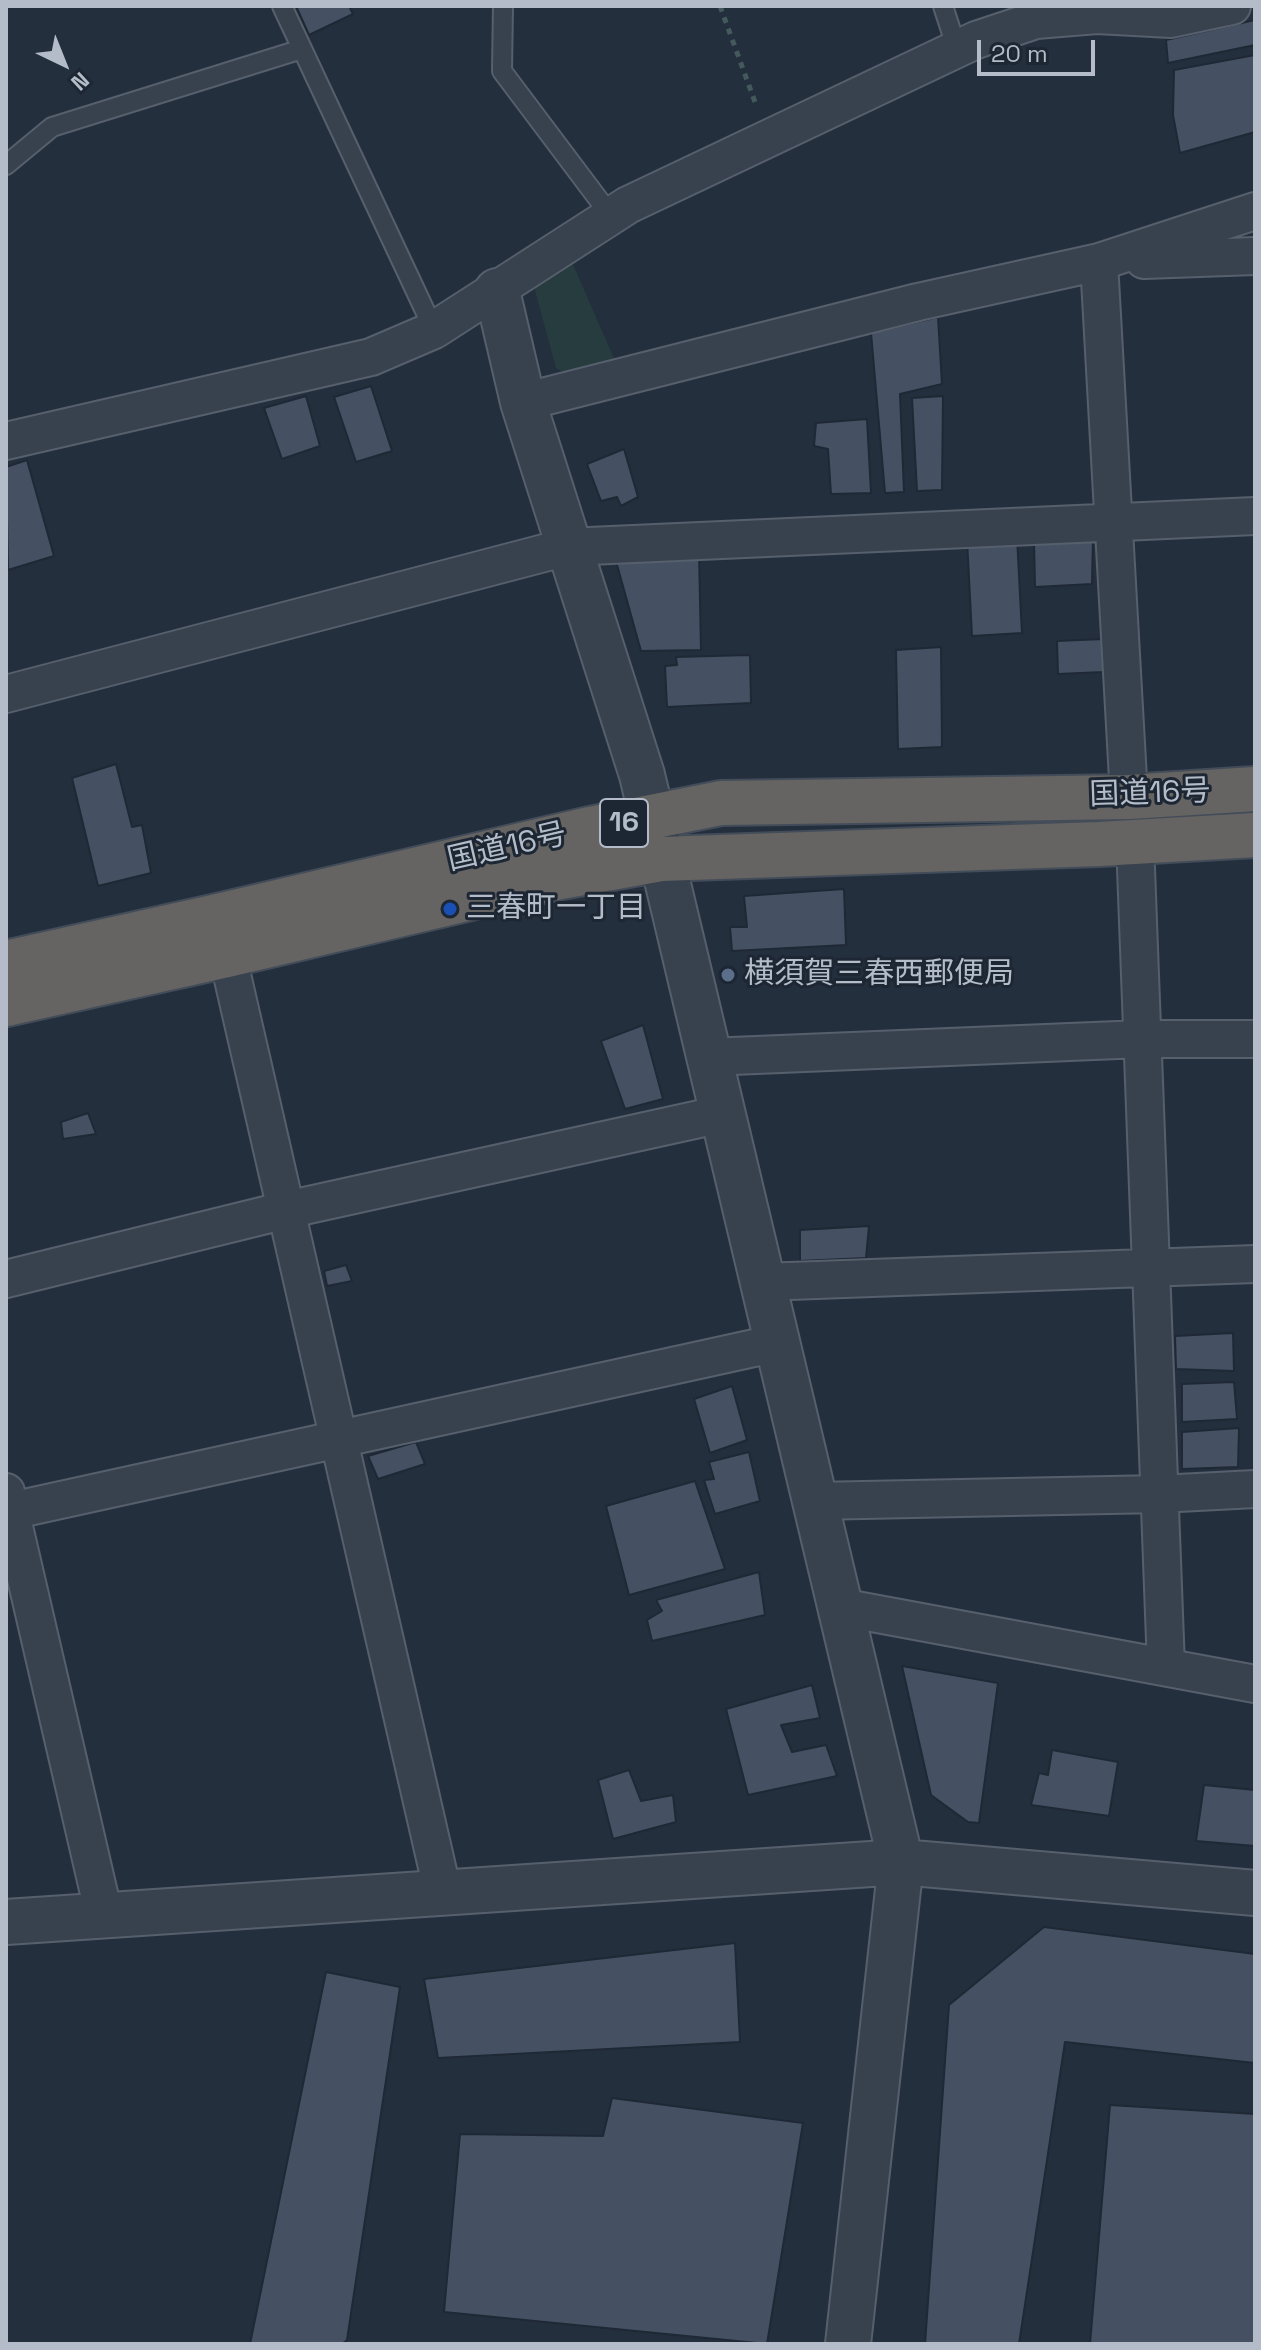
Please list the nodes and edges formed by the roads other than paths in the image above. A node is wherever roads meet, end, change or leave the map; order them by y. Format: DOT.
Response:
graph roads {
  1 [pos="282,6"];
  2 [pos="503,6"];
  3 [pos="943,6"];
  4 [pos="1232,6"];
  5 [pos="302,49"];
  6 [pos="957,49"];
  7 [pos="6,165"];
  8 [pos="1255,211"];
  9 [pos="611,216"];
  10 [pos="1255,256"];
  11 [pos="1099,262"];
  12 [pos="497,291"];
  13 [pos="434,330"];
  14 [pos="523,402"];
  15 [pos="6,441"];
  16 [pos="1255,516"];
  17 [pos="1113,522"];
  18 [pos="567,547"];
  19 [pos="6,694"];
  20 [pos="1255,789"];
  21 [pos="1129,797"];
  22 [pos="1255,835"];
  23 [pos="656,839"];
  24 [pos="1135,842"];
  25 [pos="223,936"];
  26 [pos="6,963"];
  27 [pos="6,1004"];
  28 [pos="1142,1039"];
  29 [pos="1255,1039"];
  30 [pos="708,1057"];
  31 [pos="722,1114"];
  32 [pos="286,1210"];
  33 [pos="1255,1264"];
  34 [pos="1151,1269"];
  35 [pos="6,1279"];
  36 [pos="762,1282"];
  37 [pos="777,1343"];
  38 [pos="338,1439"];
  39 [pos="1255,1489"];
  40 [pos="1159,1494"];
  41 [pos="814,1501"];
  42 [pos="8,1505"];
  43 [pos="840,1607"];
  44 [pos="1166,1667"];
  45 [pos="1255,1684"];
  46 [pos="901,1862"];
  47 [pos="443,1893"];
  48 [pos="1255,1893"];
  49 [pos="104,1915"];
  50 [pos="6,1922"];
  51 [pos="848,2344"];
  1 -- 5 [label="lane"];
  2 -- 9 [label="lane"];
  3 -- 6 [label="lane"];
  4 -- 6 [label="street"];
  5 -- 7 [label="lane"];
  5 -- 13 [label="lane"];
  6 -- 9 [label="street"];
  8 -- 11 [label="street"];
  9 -- 12 [label="street"];
  10 -- 11 [label="street"];
  11 -- 14 [label="street"];
  11 -- 17 [label="street"];
  12 -- 13 [label="street"];
  12 -- 14 [label="street"];
  13 -- 15 [label="street"];
  14 -- 18 [label="street"];
  16 -- 17 [label="street"];
  17 -- 18 [label="street"];
  17 -- 21 [label="street"];
  18 -- 19 [label="street"];
  18 -- 23 [label="street"];
  20 -- 21 [label="highway, 国道16号 / 16"];
  21 -- 23 [label="highway, 国道16号 / 16"];
  22 -- 24 [label="highway, 国道16号 / 16"];
  23 -- 24 [label="highway, 国道16号 / 16"];
  23 -- 25 [label="highway, 国道16号 / 16"];
  23 -- 30 [label="street"];
  24 -- 28 [label="street"];
  25 -- 26 [label="highway, 国道16号 / 16"];
  25 -- 27 [label="highway, 国道16号 / 16"];
  25 -- 32 [label="street"];
  28 -- 29 [label="street"];
  28 -- 30 [label="street"];
  28 -- 34 [label="street"];
  30 -- 31 [label="street"];
  31 -- 32 [label="street"];
  31 -- 36 [label="street"];
  32 -- 35 [label="street"];
  32 -- 38 [label="street"];
  33 -- 34 [label="street"];
  34 -- 36 [label="street"];
  34 -- 40 [label="street"];
  36 -- 37 [label="street"];
  37 -- 38 [label="street"];
  37 -- 41 [label="street"];
  38 -- 42 [label="street"];
  38 -- 47 [label="street"];
  39 -- 40 [label="street"];
  40 -- 41 [label="street"];
  40 -- 44 [label="street"];
  41 -- 43 [label="street"];
  42 -- 49 [label="street"];
  43 -- 44 [label="street"];
  43 -- 46 [label="street"];
  44 -- 45 [label="street"];
  46 -- 47 [label="street"];
  46 -- 48 [label="street"];
  46 -- 51 [label="street"];
  47 -- 49 [label="street"];
  49 -- 50 [label="street"];
}
